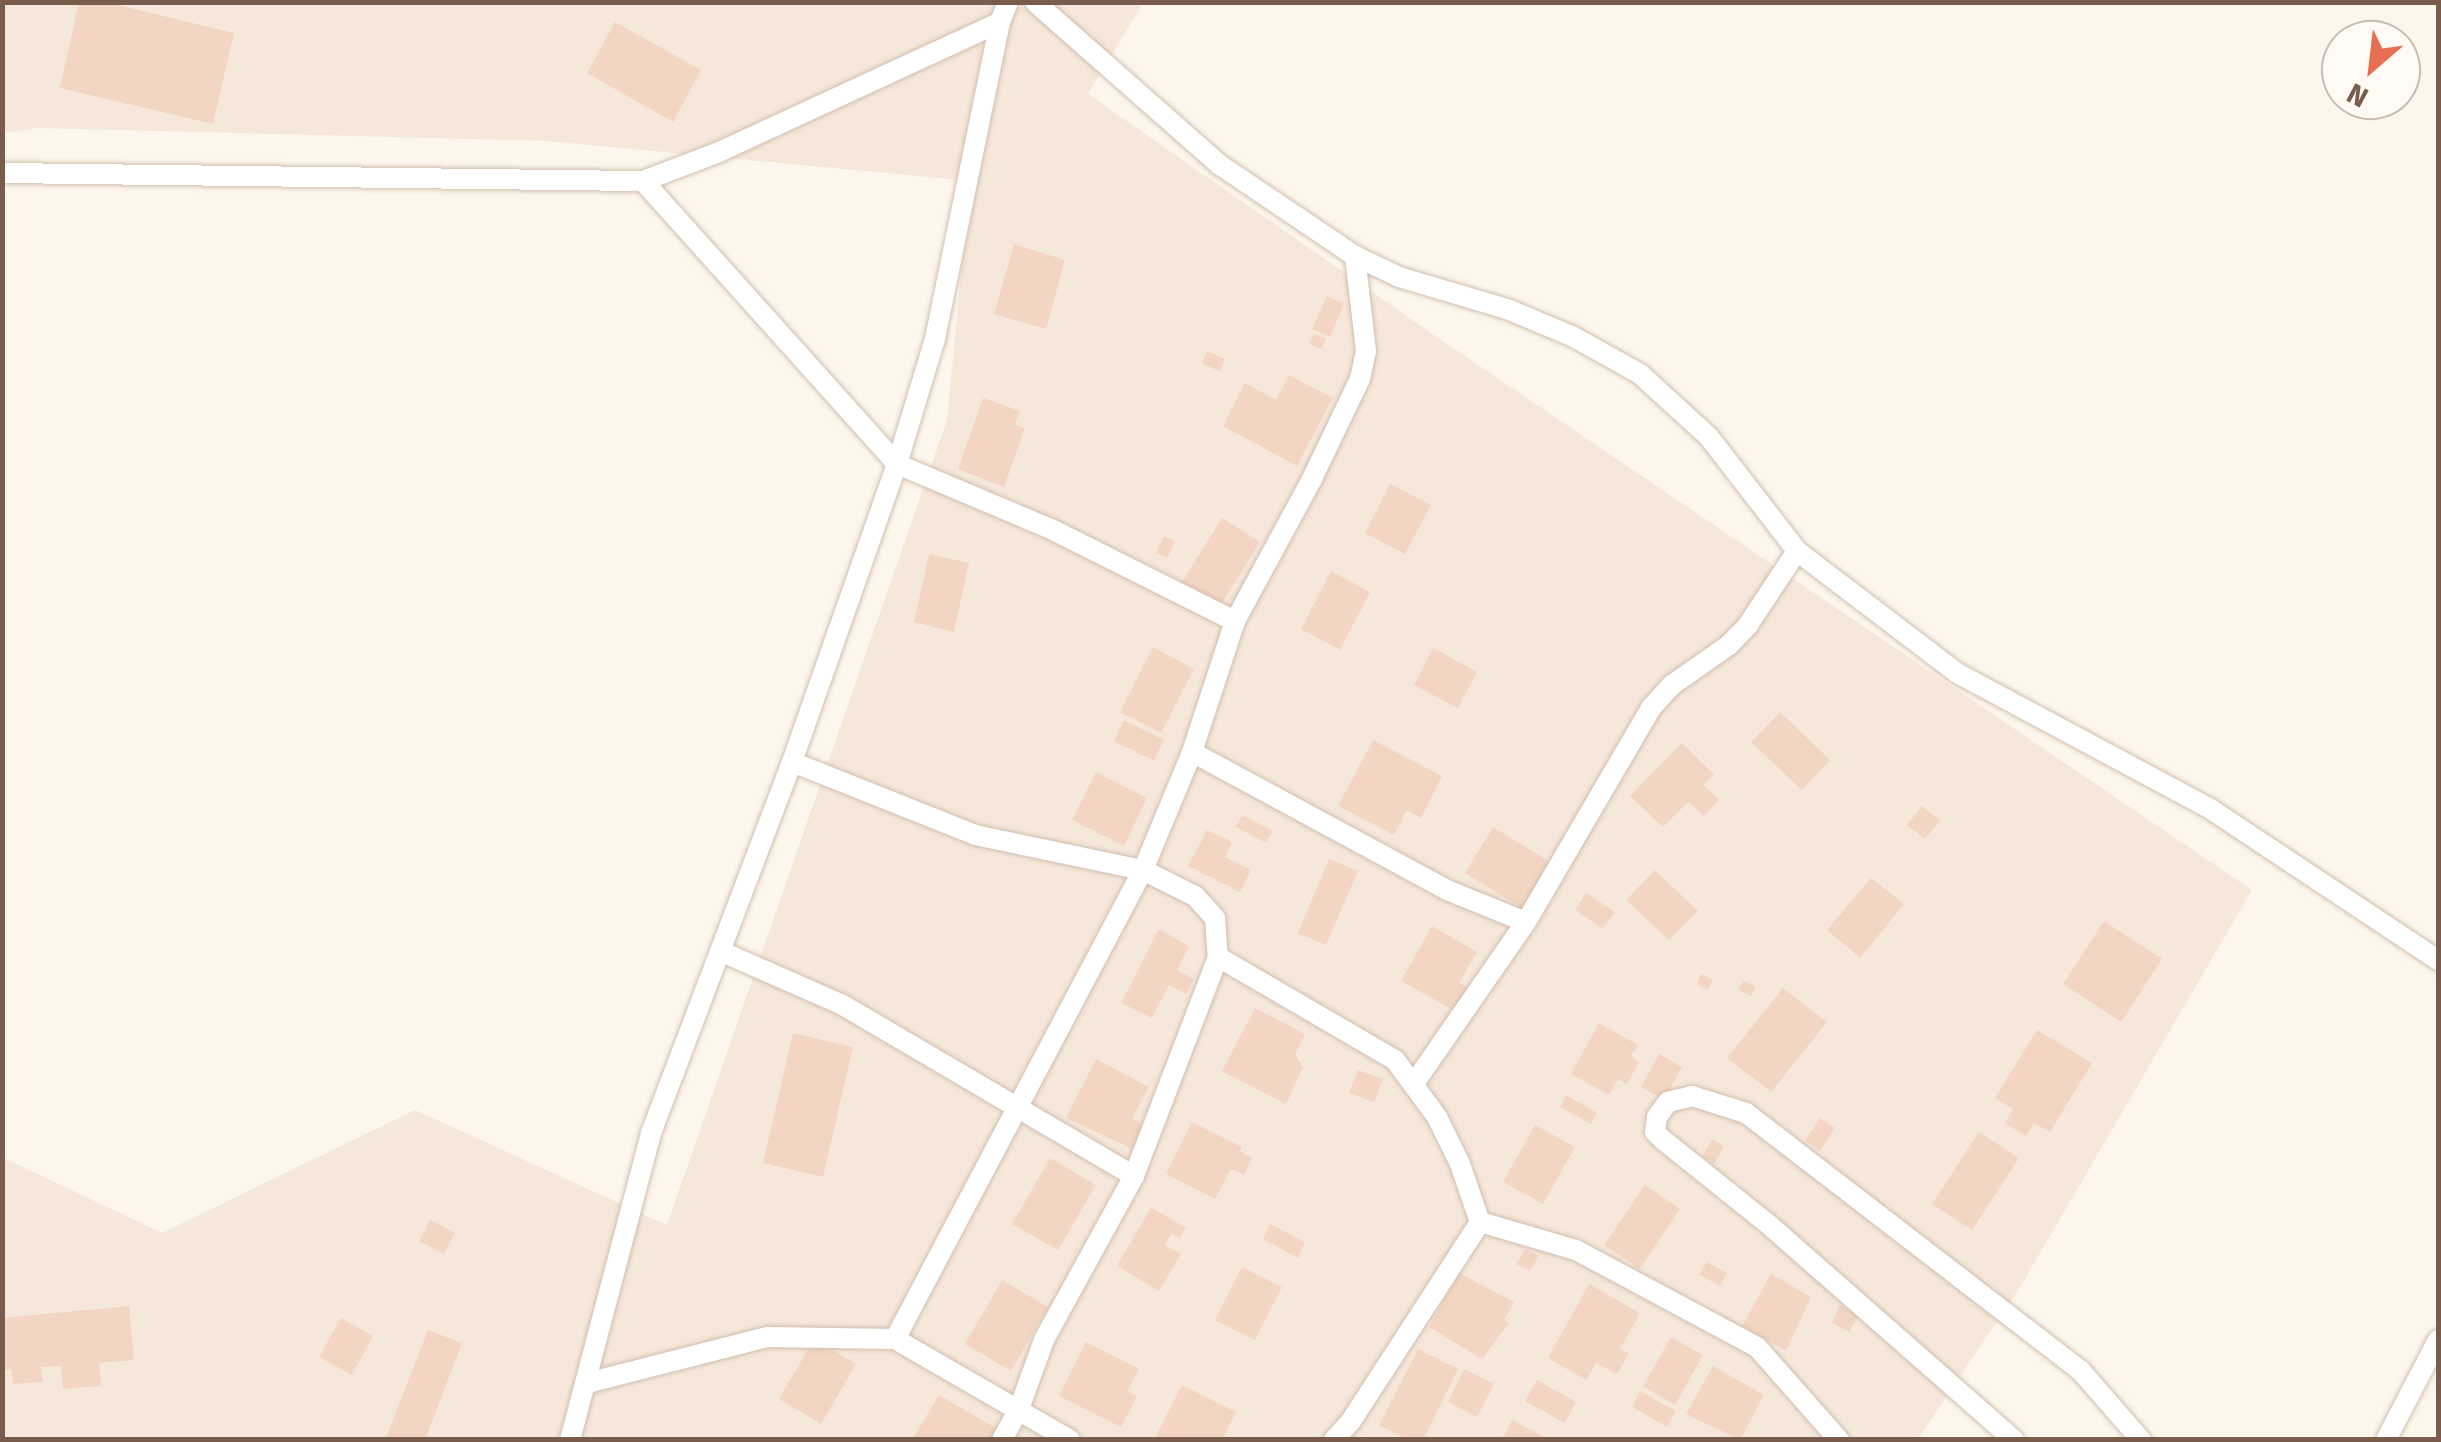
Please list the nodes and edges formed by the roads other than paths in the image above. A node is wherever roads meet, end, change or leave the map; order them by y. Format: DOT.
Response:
graph roads {
  1 [pos="1035,2"];
  2 [pos="1004,12"];
  3 [pos="2,173"];
  4 [pos="643,181"];
  5 [pos="1355,256"];
  6 [pos="897,464"];
  7 [pos="1797,551"];
  8 [pos="1235,621"];
  9 [pos="1192,752"];
  10 [pos="792,762"];
  11 [pos="1142,870"];
  12 [pos="1526,922"];
  13 [pos="720,950"];
  14 [pos="1218,957"];
  15 [pos="2438,960"];
  16 [pos="1413,1084"];
  17 [pos="1018,1105"];
  18 [pos="1134,1176"];
  19 [pos="1480,1222"];
  20 [pos="895,1339"];
  21 [pos="2438,1340"];
  22 [pos="586,1383"];
  23 [pos="1020,1409"];
  24 [pos="2392,1436"];
  25 [pos="570,1440"];
  26 [pos="1002,1440"];
  27 [pos="1070,1440"];
  28 [pos="1334,1440"];
  29 [pos="1838,1440"];
  30 [pos="2014,1440"];
  31 [pos="2141,1440"];
  1 -- 5 [label="lane"];
  2 -- 4 [label="lane"];
  2 -- 6 [label="lane"];
  3 -- 4 [label="lane"];
  4 -- 6 [label="lane"];
  5 -- 7 [label="lane"];
  5 -- 8 [label="lane"];
  6 -- 8 [label="lane"];
  6 -- 10 [label="lane"];
  7 -- 12 [label="lane"];
  7 -- 15 [label="lane"];
  8 -- 9 [label="lane"];
  9 -- 11 [label="lane"];
  9 -- 12 [label="lane"];
  10 -- 11 [label="lane"];
  10 -- 13 [label="lane"];
  11 -- 14 [label="lane"];
  11 -- 17 [label="lane"];
  12 -- 16 [label="lane"];
  13 -- 17 [label="lane"];
  13 -- 22 [label="lane"];
  14 -- 16 [label="lane"];
  14 -- 18 [label="lane"];
  16 -- 19 [label="lane"];
  17 -- 18 [label="lane"];
  17 -- 20 [label="lane"];
  18 -- 23 [label="lane"];
  19 -- 28 [label="lane"];
  19 -- 29 [label="lane"];
  20 -- 22 [label="lane"];
  20 -- 23 [label="lane"];
  21 -- 24 [label="lane"];
  22 -- 25 [label="lane"];
  23 -- 26 [label="lane"];
  23 -- 27 [label="lane"];
  30 -- 31 [label="lane"];
}
